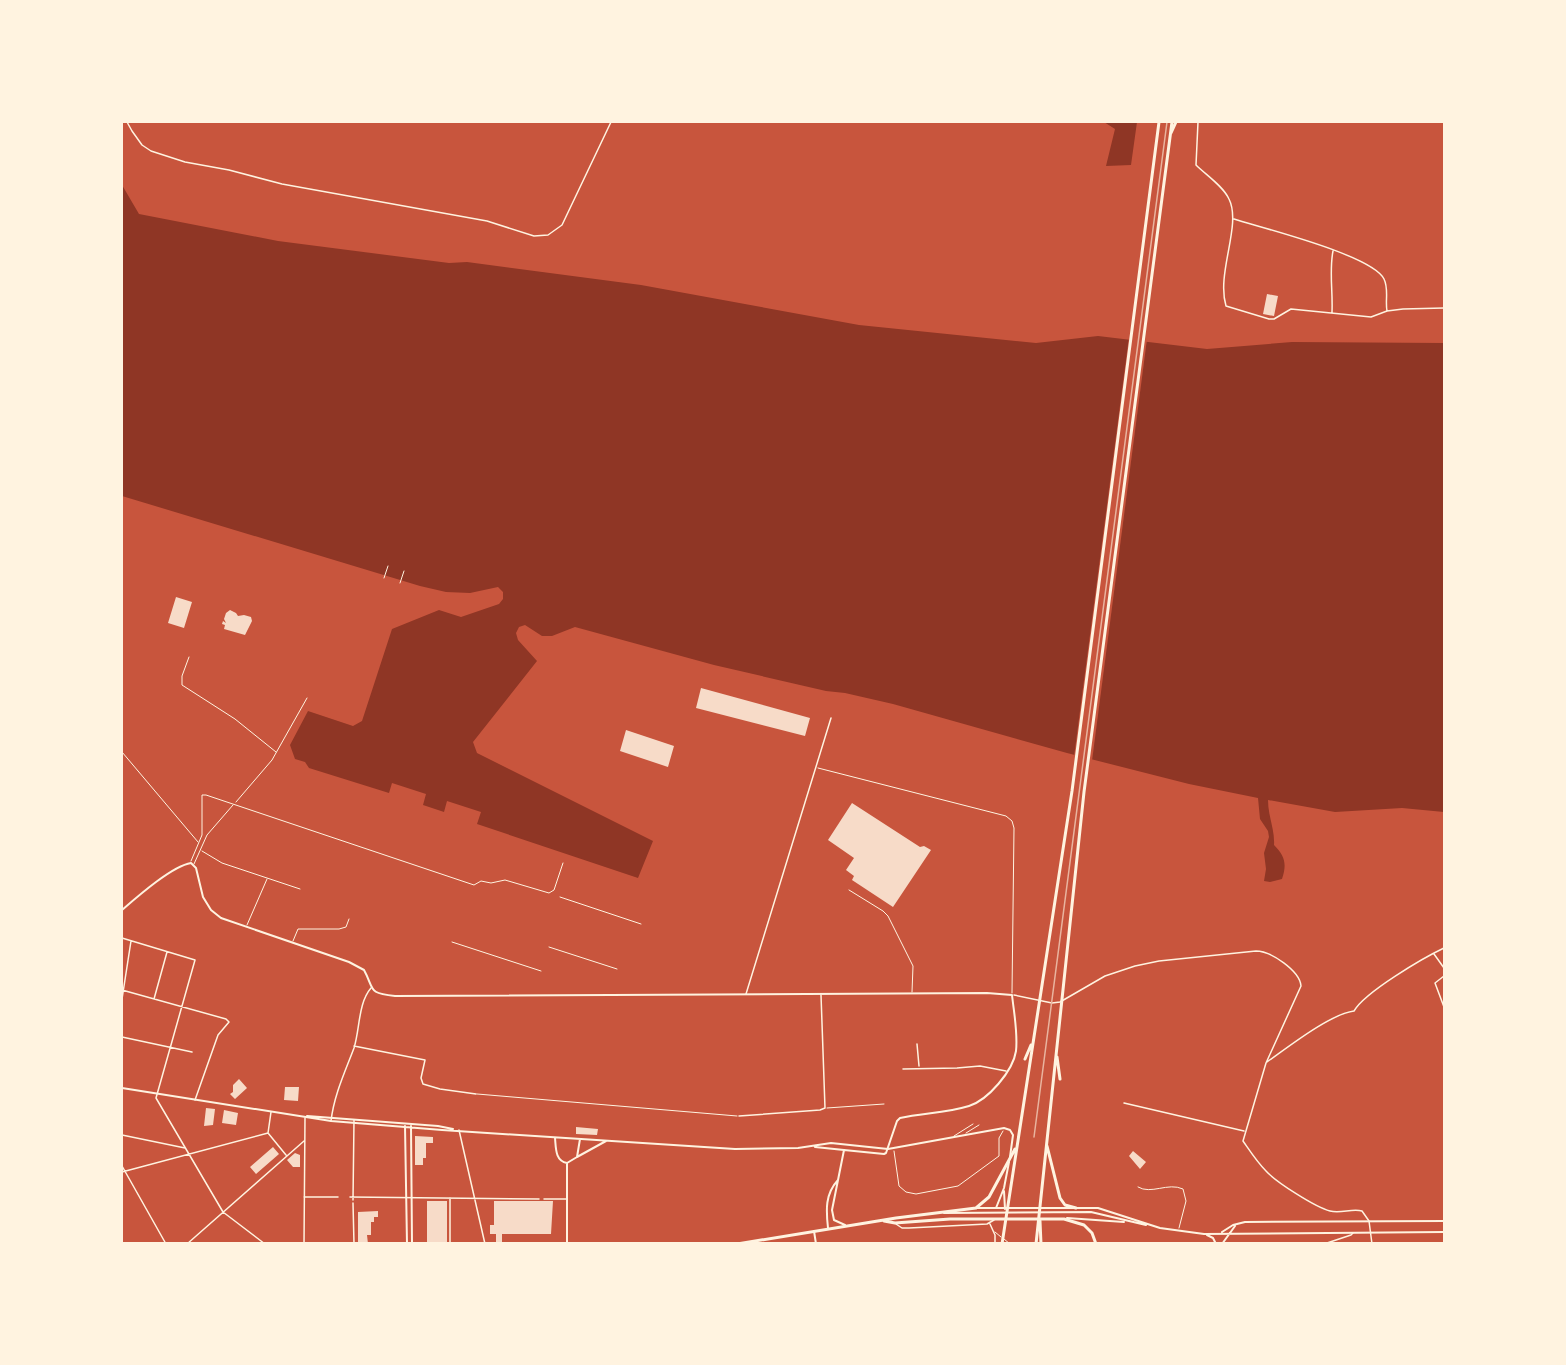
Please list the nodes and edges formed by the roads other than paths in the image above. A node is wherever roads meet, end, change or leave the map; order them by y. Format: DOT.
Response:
graph roads {
  1 [pos="127,122"];
  2 [pos="611,122"];
  3 [pos="1159,122"];
  4 [pos="1174,122"];
  5 [pos="1198,122"];
  6 [pos="1233,219"];
  7 [pos="1334,250"];
  8 [pos="1444,308"];
  9 [pos="1387,312"];
  10 [pos="1332,313"];
  11 [pos="189,657"];
  12 [pos="307,698"];
  13 [pos="831,718"];
  14 [pos="122,752"];
  15 [pos="277,753"];
  16 [pos="816,767"];
  17 [pos="234,804"];
  18 [pos="199,843"];
  19 [pos="196,848"];
  20 [pos="200,850"];
  21 [pos="563,862"];
  22 [pos="192,863"];
  23 [pos="267,877"];
  24 [pos="300,889"];
  25 [pos="849,890"];
  26 [pos="560,897"];
  27 [pos="122,910"];
  28 [pos="350,920"];
  29 [pos="641,924"];
  30 [pos="246,928"];
  31 [pos="122,938"];
  32 [pos="131,941"];
  33 [pos="292,942"];
  34 [pos="452,942"];
  35 [pos="549,947"];
  36 [pos="1444,948"];
  37 [pos="167,951"];
  38 [pos="1434,954"];
  39 [pos="1444,968"];
  40 [pos="617,969"];
  41 [pos="541,971"];
  42 [pos="1444,976"];
  43 [pos="371,988"];
  44 [pos="122,990"];
  45 [pos="746,994"];
  46 [pos="821,994"];
  47 [pos="912,994"];
  48 [pos="1012,995"];
  49 [pos="122,999"];
  50 [pos="154,999"];
  51 [pos="183,1006"];
  52 [pos="1444,1007"];
  53 [pos="122,1037"];
  54 [pos="1034,1041"];
  55 [pos="917,1044"];
  56 [pos="354,1046"];
  57 [pos="170,1048"];
  58 [pos="1056,1051"];
  59 [pos="192,1052"];
  60 [pos="1025,1059"];
  61 [pos="1266,1063"];
  62 [pos="919,1067"];
  63 [pos="903,1069"];
  64 [pos="1007,1071"];
  65 [pos="1060,1079"];
  66 [pos="122,1088"];
  67 [pos="157,1094"];
  68 [pos="476,1094"];
  69 [pos="195,1100"];
  70 [pos="1124,1103"];
  71 [pos="884,1104"];
  72 [pos="825,1108"];
  73 [pos="272,1111"];
  74 [pos="305,1116"];
  75 [pos="740,1116"];
  76 [pos="331,1119"];
  77 [pos="354,1121"];
  78 [pos="973,1124"];
  79 [pos="405,1125"];
  80 [pos="980,1125"];
  81 [pos="411,1126"];
  82 [pos="1003,1128"];
  83 [pos="459,1130"];
  84 [pos="1245,1131"];
  85 [pos="268,1133"];
  86 [pos="122,1135"];
  87 [pos="960,1137"];
  88 [pos="555,1138"];
  89 [pos="580,1139"];
  90 [pos="949,1139"];
  91 [pos="304,1141"];
  92 [pos="607,1141"];
  93 [pos="1047,1143"];
  94 [pos="1017,1144"];
  95 [pos="812,1146"];
  96 [pos="185,1148"];
  97 [pos="894,1149"];
  98 [pos="844,1150"];
  99 [pos="189,1153"];
  100 [pos="286,1155"];
  101 [pos="577,1157"];
  102 [pos="567,1163"];
  103 [pos="122,1166"];
  104 [pos="123,1171"];
  105 [pos="838,1180"];
  106 [pos="1138,1187"];
  107 [pos="1004,1188"];
  108 [pos="304,1197"];
  109 [pos="338,1197"];
  110 [pos="405,1197"];
  111 [pos="411,1197"];
  112 [pos="450,1197"];
  113 [pos="476,1197"];
  114 [pos="539,1198"];
  115 [pos="544,1199"];
  116 [pos="567,1199"];
  117 [pos="353,1203"];
  118 [pos="976,1208"];
  119 [pos="996,1208"];
  120 [pos="1076,1208"];
  121 [pos="1005,1209"];
  122 [pos="223,1212"];
  123 [pos="939,1213"];
  124 [pos="994,1219"];
  125 [pos="1064,1219"];
  126 [pos="882,1220"];
  127 [pos="1369,1221"];
  128 [pos="1444,1221"];
  129 [pos="1128,1222"];
  130 [pos="895,1223"];
  131 [pos="989,1223"];
  132 [pos="1237,1224"];
  133 [pos="1149,1225"];
  134 [pos="846,1226"];
  135 [pos="828,1228"];
  136 [pos="1179,1230"];
  137 [pos="814,1231"];
  138 [pos="994,1232"];
  139 [pos="1354,1232"];
  140 [pos="1371,1232"];
  141 [pos="1444,1232"];
  142 [pos="1204,1234"];
  143 [pos="1218,1234"];
  144 [pos="1228,1234"];
  145 [pos="166,1244"];
  146 [pos="187,1244"];
  147 [pos="265,1244"];
  148 [pos="304,1244"];
  149 [pos="354,1244"];
  150 [pos="406,1244"];
  151 [pos="411,1244"];
  152 [pos="450,1244"];
  153 [pos="485,1244"];
  154 [pos="567,1244"];
  155 [pos="737,1244"];
  156 [pos="816,1244"];
  157 [pos="995,1244"];
  158 [pos="1002,1244"];
  159 [pos="1010,1244"];
  160 [pos="1038,1244"];
  161 [pos="1096,1244"];
  162 [pos="1216,1244"];
  163 [pos="1222,1244"];
  164 [pos="1324,1244"];
  165 [pos="1372,1244"];
  1 -- 2 [label="street"];
  3 -- 54 [label="main road"];
  4 -- 58 [label="main road"];
  5 -- 6 [label="street"];
  6 -- 7 [label="street"];
  6 -- 10 [label="street"];
  7 -- 9 [label="street"];
  7 -- 10 [label="street"];
  8 -- 9 [label="street"];
  9 -- 10 [label="street"];
  11 -- 15 [label="lane"];
  12 -- 15 [label="lane"];
  13 -- 16 [label="street"];
  14 -- 18 [label="lane"];
  15 -- 17 [label="lane"];
  16 -- 45 [label="street"];
  16 -- 48 [label="lane"];
  17 -- 18 [label="lane"];
  17 -- 20 [label="lane"];
  17 -- 21 [label="lane"];
  18 -- 19 [label="lane"];
  19 -- 20 [label="lane"];
  19 -- 22 [label="lane"];
  20 -- 22 [label="lane"];
  20 -- 23 [label="lane"];
  22 -- 27 [label="main road"];
  22 -- 30 [label="main road"];
  23 -- 24 [label="lane"];
  23 -- 30 [label="lane"];
  25 -- 47 [label="lane"];
  26 -- 29 [label="lane"];
  28 -- 33 [label="lane"];
  30 -- 33 [label="main road"];
  31 -- 32 [label="street"];
  32 -- 37 [label="street"];
  32 -- 44 [label="street"];
  33 -- 43 [label="main road"];
  34 -- 41 [label="lane"];
  35 -- 40 [label="lane"];
  36 -- 38 [label="street"];
  37 -- 50 [label="street"];
  37 -- 51 [label="street"];
  38 -- 39 [label="street"];
  38 -- 61 [label="street"];
  42 -- 52 [label="street"];
  43 -- 45 [label="main road"];
  43 -- 56 [label="street"];
  44 -- 49 [label="street"];
  44 -- 50 [label="street"];
  45 -- 46 [label="main road"];
  46 -- 47 [label="main road"];
  46 -- 72 [label="street"];
  47 -- 48 [label="main road"];
  48 -- 61 [label="street"];
  48 -- 64 [label="main road"];
  50 -- 51 [label="street"];
  51 -- 57 [label="street"];
  51 -- 69 [label="street"];
  53 -- 57 [label="street"];
  54 -- 60 [label="main road"];
  54 -- 94 [label="main road"];
  55 -- 62 [label="street"];
  56 -- 68 [label="street"];
  56 -- 76 [label="street"];
  57 -- 59 [label="street"];
  57 -- 67 [label="street"];
  58 -- 65 [label="main road"];
  58 -- 93 [label="main road"];
  61 -- 84 [label="street"];
  62 -- 63 [label="street"];
  62 -- 64 [label="street"];
  64 -- 98 [label="main road"];
  66 -- 67 [label="main road"];
  67 -- 69 [label="main road"];
  67 -- 96 [label="street"];
  68 -- 75 [label="lane"];
  69 -- 73 [label="main road"];
  70 -- 84 [label="street"];
  71 -- 72 [label="lane"];
  72 -- 75 [label="street"];
  73 -- 74 [label="main road"];
  73 -- 85 [label="street"];
  74 -- 76 [label="main road"];
  74 -- 91 [label="street"];
  76 -- 77 [label="main road"];
  77 -- 79 [label="main road"];
  77 -- 110 [label="street"];
  78 -- 90 [label="lane"];
  79 -- 81 [label="main road"];
  79 -- 110 [label="main road"];
  80 -- 87 [label="lane"];
  81 -- 83 [label="main road"];
  81 -- 111 [label="main road"];
  82 -- 87 [label="main road"];
  82 -- 97 [label="lane"];
  82 -- 107 [label="main road"];
  83 -- 88 [label="main road"];
  83 -- 113 [label="street"];
  84 -- 127 [label="street"];
  85 -- 99 [label="street"];
  85 -- 100 [label="street"];
  86 -- 96 [label="street"];
  87 -- 90 [label="main road"];
  88 -- 89 [label="main road"];
  88 -- 102 [label="main road"];
  89 -- 92 [label="main road"];
  89 -- 101 [label="main road"];
  90 -- 97 [label="main road"];
  91 -- 100 [label="street"];
  91 -- 108 [label="street"];
  92 -- 95 [label="main road"];
  92 -- 101 [label="main road"];
  93 -- 120 [label="main road"];
  93 -- 160 [label="main road"];
  94 -- 118 [label="main road"];
  94 -- 158 [label="main road"];
  95 -- 97 [label="main road"];
  95 -- 98 [label="main road"];
  96 -- 99 [label="street"];
  98 -- 105 [label="main road"];
  99 -- 104 [label="street"];
  99 -- 122 [label="street"];
  100 -- 122 [label="street"];
  101 -- 102 [label="main road"];
  102 -- 116 [label="main road"];
  103 -- 104 [label="street"];
  104 -- 145 [label="street"];
  105 -- 134 [label="main road"];
  105 -- 135 [label="main road"];
  106 -- 136 [label="lane"];
  107 -- 119 [label="main road"];
  107 -- 121 [label="main road"];
  108 -- 109 [label="street"];
  108 -- 148 [label="street"];
  110 -- 111 [label="street"];
  110 -- 150 [label="main road"];
  111 -- 112 [label="street"];
  111 -- 151 [label="main road"];
  112 -- 113 [label="street"];
  112 -- 152 [label="street"];
  113 -- 114 [label="street"];
  113 -- 153 [label="street"];
  115 -- 116 [label="street"];
  116 -- 154 [label="main road"];
  117 -- 149 [label="street"];
  118 -- 119 [label="main road"];
  118 -- 123 [label="main road"];
  119 -- 121 [label="main road"];
  120 -- 121 [label="main road"];
  120 -- 133 [label="main road"];
  122 -- 146 [label="street"];
  122 -- 147 [label="street"];
  123 -- 126 [label="main road"];
  123 -- 129 [label="main road"];
  124 -- 125 [label="main road"];
  124 -- 130 [label="main road"];
  124 -- 131 [label="street"];
  125 -- 129 [label="main road"];
  125 -- 161 [label="main road"];
  126 -- 130 [label="main road"];
  126 -- 134 [label="main road"];
  127 -- 128 [label="main road"];
  127 -- 132 [label="main road"];
  127 -- 140 [label="street"];
  129 -- 133 [label="main road"];
  130 -- 131 [label="street"];
  131 -- 138 [label="street"];
  132 -- 143 [label="main road"];
  132 -- 144 [label="main road"];
  133 -- 136 [label="main road"];
  134 -- 135 [label="main road"];
  135 -- 137 [label="main road"];
  136 -- 142 [label="main road"];
  137 -- 155 [label="main road"];
  137 -- 156 [label="main road"];
  138 -- 157 [label="street"];
  138 -- 159 [label="lane"];
  139 -- 140 [label="main road"];
  139 -- 144 [label="main road"];
  139 -- 164 [label="street"];
  140 -- 141 [label="main road"];
  140 -- 165 [label="street"];
  142 -- 143 [label="main road"];
  142 -- 162 [label="main road"];
  143 -- 144 [label="main road"];
  144 -- 163 [label="main road"];
}
